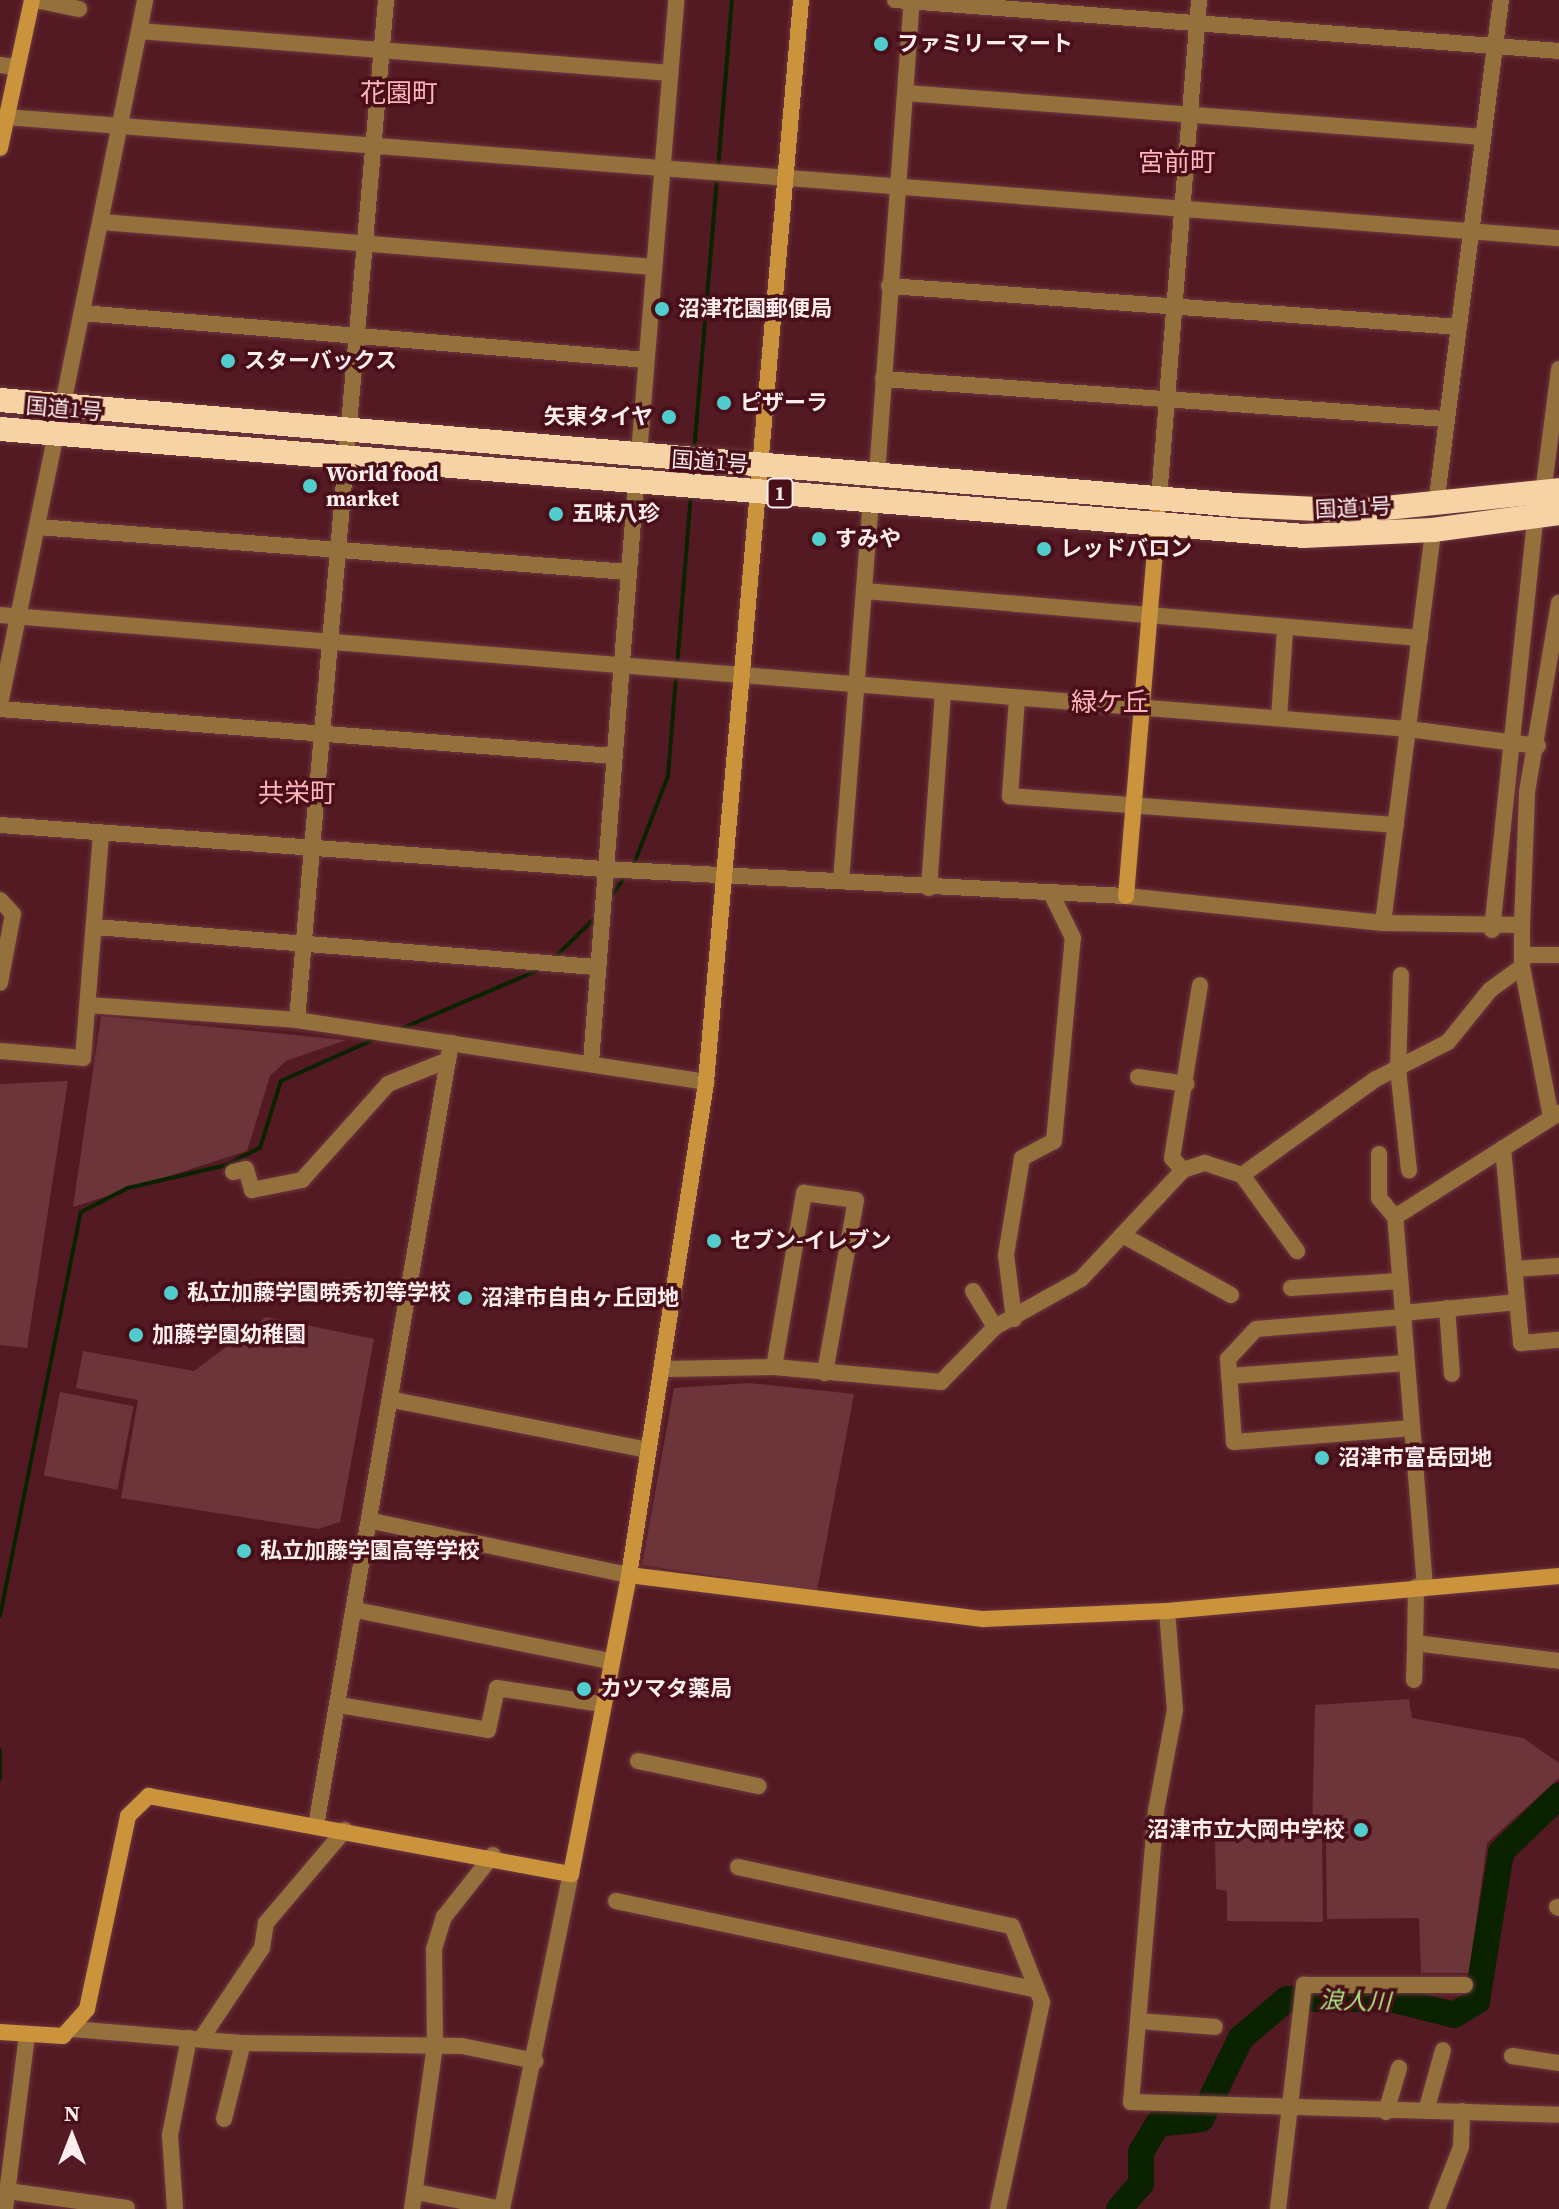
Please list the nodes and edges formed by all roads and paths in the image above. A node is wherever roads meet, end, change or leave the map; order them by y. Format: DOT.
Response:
graph roads {
  1 [pos="34,0"];
  2 [pos="145,0"];
  3 [pos="386,0"];
  4 [pos="676,0"];
  5 [pos="801,0"];
  6 [pos="895,0"];
  7 [pos="1199,0"];
  8 [pos="1501,0"];
  9 [pos="912,1"];
  10 [pos="989,3"];
  11 [pos="79,9"];
  12 [pos="1197,22"];
  13 [pos="139,31"];
  14 [pos="1496,46"];
  15 [pos="1559,51"];
  16 [pos="382,53"];
  17 [pos="8,66"];
  18 [pos="670,73"];
  19 [pos="906,93"];
  20 [pos="1189,114"];
  21 [pos="6,117"];
  22 [pos="122,126"];
  23 [pos="1483,137"];
  24 [pos="373,146"];
  25 [pos="0,148"];
  26 [pos="662,170"];
  27 [pos="785,182"];
  28 [pos="899,188"];
  29 [pos="1181,213"];
  30 [pos="102,222"];
  31 [pos="1471,231"];
  32 [pos="1559,238"];
  33 [pos="364,242"];
  34 [pos="653,267"];
  35 [pos="889,286"];
  36 [pos="1174,308"];
  37 [pos="82,313"];
  38 [pos="1459,327"];
  39 [pos="355,336"];
  40 [pos="646,360"];
  41 [pos="1559,369"];
  42 [pos="883,379"];
  43 [pos="0,400"];
  44 [pos="1168,401"];
  45 [pos="63,404"];
  46 [pos="1445,419"];
  47 [pos="0,429"];
  48 [pos="348,431"];
  49 [pos="56,434"];
  50 [pos="639,454"];
  51 [pos="346,459"];
  52 [pos="762,465"];
  53 [pos="877,474"];
  54 [pos="636,482"];
  55 [pos="760,491"];
  56 [pos="1551,492"];
  57 [pos="1159,498"];
  58 [pos="871,501"];
  59 [pos="1436,505"];
  60 [pos="1559,513"];
  61 [pos="1535,519"];
  62 [pos="1158,524"];
  63 [pos="38,527"];
  64 [pos="1433,530"];
  65 [pos="337,551"];
  66 [pos="628,572"];
  67 [pos="865,591"];
  68 [pos="1559,603"];
  69 [pos="0,615"];
  70 [pos="20,616"];
  71 [pos="1149,618"];
  72 [pos="1285,629"];
  73 [pos="1420,638"];
  74 [pos="328,644"];
  75 [pos="620,668"];
  76 [pos="744,681"];
  77 [pos="857,685"];
  78 [pos="943,692"];
  79 [pos="1017,698"];
  80 [pos="0,707"];
  81 [pos="1140,707"];
  82 [pos="1552,708"];
  83 [pos="1279,718"];
  84 [pos="1409,729"];
  85 [pos="321,736"];
  86 [pos="1512,740"];
  87 [pos="1538,746"];
  88 [pos="613,756"];
  89 [pos="1133,800"];
  90 [pos="0,825"];
  91 [pos="1396,825"];
  92 [pos="101,833"];
  93 [pos="312,850"];
  94 [pos="603,869"];
  95 [pos="725,875"];
  96 [pos="841,881"];
  97 [pos="929,888"];
  98 [pos="1051,893"];
  99 [pos="1126,896"];
  100 [pos="0,900"];
  101 [pos="1383,923"];
  102 [pos="1522,925"];
  103 [pos="95,927"];
  104 [pos="1492,930"];
  105 [pos="304,944"];
  106 [pos="1559,955"];
  107 [pos="1523,961"];
  108 [pos="595,967"];
  109 [pos="1401,975"];
  110 [pos="0,983"];
  111 [pos="1200,985"];
  112 [pos="89,1005"];
  113 [pos="297,1020"];
  114 [pos="0,1051"];
  115 [pos="450,1052"];
  116 [pos="591,1062"];
  117 [pos="1398,1069"];
  118 [pos="1138,1077"];
  119 [pos="706,1082"];
  120 [pos="1187,1084"];
  121 [pos="1555,1115"];
  122 [pos="1503,1148"];
  123 [pos="1379,1154"];
  124 [pos="1183,1170"];
  125 [pos="1409,1170"];
  126 [pos="233,1172"];
  127 [pos="1242,1175"];
  128 [pos="1395,1217"];
  129 [pos="1126,1237"];
  130 [pos="1297,1251"];
  131 [pos="1559,1266"];
  132 [pos="1514,1269"];
  133 [pos="1400,1281"];
  134 [pos="1291,1288"];
  135 [pos="973,1291"];
  136 [pos="1231,1295"];
  137 [pos="1517,1302"];
  138 [pos="1447,1308"];
  139 [pos="1403,1315"];
  140 [pos="1014,1319"];
  141 [pos="995,1327"];
  142 [pos="1559,1340"];
  143 [pos="1407,1363"];
  144 [pos="774,1367"];
  145 [pos="664,1369"];
  146 [pos="825,1373"];
  147 [pos="1452,1374"];
  148 [pos="1229,1376"];
  149 [pos="393,1400"];
  150 [pos="1412,1428"];
  151 [pos="648,1450"];
  152 [pos="372,1521"];
  153 [pos="629,1575"];
  154 [pos="1559,1576"];
  155 [pos="1421,1587"];
  156 [pos="356,1610"];
  157 [pos="1167,1611"];
  158 [pos="1415,1643"];
  159 [pos="610,1661"];
  160 [pos="1559,1661"];
  161 [pos="1414,1680"];
  162 [pos="602,1704"];
  163 [pos="339,1705"];
  164 [pos="638,1761"];
  165 [pos="758,1786"];
  166 [pos="316,1826"];
  167 [pos="345,1830"];
  168 [pos="493,1855"];
  169 [pos="738,1867"];
  170 [pos="571,1874"];
  171 [pos="616,1901"];
  172 [pos="1465,1985"];
  173 [pos="1037,1990"];
  174 [pos="1139,2021"];
  175 [pos="1215,2027"];
  176 [pos="72,2029"];
  177 [pos="0,2032"];
  178 [pos="27,2034"];
  179 [pos="195,2039"];
  180 [pos="243,2043"];
  181 [pos="435,2045"];
  182 [pos="1443,2050"];
  183 [pos="1512,2056"];
  184 [pos="535,2061"];
  185 [pos="1559,2063"];
  186 [pos="1399,2068"];
  187 [pos="1287,2108"];
  188 [pos="1426,2111"];
  189 [pos="1462,2111"];
  190 [pos="1386,2112"];
  191 [pos="1559,2115"];
  192 [pos="224,2119"];
  193 [pos="5,2198"];
  194 [pos="414,2201"];
  195 [pos="127,2208"];
  196 [pos="175,2209"];
  197 [pos="998,2209"];
  198 [pos="1278,2209"];
  199 [pos="1437,2209"];
  1 -- 11 [label="street"];
  1 -- 17 [label="street"];
  2 -- 13 [label="street"];
  3 -- 16 [label="street"];
  4 -- 18 [label="street"];
  5 -- 27 [label="street"];
  6 -- 9 [label="street"];
  7 -- 12 [label="street"];
  8 -- 14 [label="street"];
  9 -- 10 [label="street"];
  9 -- 19 [label="street"];
  10 -- 12 [label="street"];
  12 -- 14 [label="street"];
  12 -- 20 [label="street"];
  13 -- 16 [label="street"];
  13 -- 22 [label="street"];
  14 -- 15 [label="street"];
  14 -- 23 [label="street"];
  16 -- 18 [label="street"];
  16 -- 24 [label="street"];
  17 -- 21 [label="street"];
  18 -- 26 [label="street"];
  19 -- 20 [label="street"];
  19 -- 28 [label="street"];
  20 -- 23 [label="street"];
  20 -- 29 [label="street"];
  21 -- 22 [label="street"];
  21 -- 25 [label="street"];
  22 -- 24 [label="street"];
  22 -- 30 [label="street"];
  23 -- 31 [label="street"];
  24 -- 26 [label="street"];
  24 -- 33 [label="street"];
  26 -- 27 [label="street"];
  26 -- 34 [label="street"];
  27 -- 28 [label="street"];
  27 -- 52 [label="street"];
  28 -- 29 [label="street"];
  28 -- 35 [label="street"];
  29 -- 31 [label="street"];
  29 -- 36 [label="street"];
  30 -- 33 [label="street"];
  30 -- 37 [label="street"];
  31 -- 32 [label="street"];
  31 -- 38 [label="street"];
  33 -- 34 [label="street"];
  33 -- 39 [label="street"];
  34 -- 40 [label="street"];
  35 -- 36 [label="street"];
  35 -- 42 [label="street"];
  36 -- 38 [label="street"];
  36 -- 44 [label="street"];
  37 -- 39 [label="street"];
  37 -- 45 [label="street"];
  38 -- 46 [label="street"];
  39 -- 40 [label="street"];
  39 -- 48 [label="street"];
  40 -- 50 [label="street"];
  41 -- 56 [label="street"];
  42 -- 44 [label="street"];
  42 -- 53 [label="street"];
  43 -- 45 [label="highway, 国道1号 / 1"];
  44 -- 46 [label="street"];
  44 -- 57 [label="street"];
  45 -- 48 [label="highway, 国道1号 / 1"];
  46 -- 59 [label="street"];
  47 -- 49 [label="highway, 国道1号 / 1"];
  48 -- 50 [label="highway, 国道1号 / 1"];
  48 -- 51 [label="street"];
  49 -- 51 [label="highway, 国道1号 / 1"];
  49 -- 63 [label="street"];
  50 -- 52 [label="highway, 国道1号 / 1"];
  51 -- 54 [label="highway, 国道1号 / 1"];
  51 -- 65 [label="street"];
  52 -- 53 [label="highway, 国道1号 / 1"];
  52 -- 55 [label="street"];
  53 -- 57 [label="highway, 国道1号 / 1"];
  54 -- 55 [label="highway, 国道1号 / 1"];
  54 -- 66 [label="street"];
  55 -- 58 [label="highway, 国道1号 / 1"];
  55 -- 76 [label="street"];
  56 -- 59 [label="highway, 国道1号 / 1"];
  57 -- 59 [label="highway, 国道1号 / 1"];
  57 -- 62 [label="street"];
  58 -- 62 [label="highway, 国道1号 / 1"];
  58 -- 67 [label="street"];
  60 -- 61 [label="highway, 国道1号 / 1"];
  61 -- 64 [label="highway, 国道1号 / 1"];
  61 -- 86 [label="street"];
  62 -- 64 [label="highway, 国道1号 / 1"];
  62 -- 71 [label="street"];
  63 -- 65 [label="street"];
  63 -- 70 [label="street"];
  64 -- 73 [label="street"];
  65 -- 66 [label="street"];
  65 -- 74 [label="street"];
  66 -- 75 [label="street"];
  67 -- 71 [label="street"];
  67 -- 77 [label="street"];
  68 -- 82 [label="street"];
  69 -- 70 [label="street"];
  70 -- 74 [label="street"];
  70 -- 80 [label="street"];
  71 -- 72 [label="street"];
  71 -- 81 [label="street"];
  72 -- 73 [label="street"];
  72 -- 83 [label="street"];
  73 -- 84 [label="street"];
  74 -- 75 [label="street"];
  74 -- 85 [label="street"];
  75 -- 76 [label="street"];
  75 -- 88 [label="street"];
  76 -- 77 [label="street"];
  76 -- 95 [label="street"];
  77 -- 78 [label="street"];
  77 -- 96 [label="street"];
  78 -- 79 [label="street"];
  78 -- 97 [label="street"];
  79 -- 81 [label="street"];
  79 -- 89 [label="street"];
  80 -- 85 [label="street"];
  81 -- 83 [label="street"];
  81 -- 89 [label="street"];
  82 -- 87 [label="street"];
  83 -- 84 [label="street"];
  84 -- 86 [label="street"];
  84 -- 91 [label="street"];
  85 -- 88 [label="street"];
  85 -- 93 [label="street"];
  86 -- 87 [label="street"];
  86 -- 104 [label="street"];
  87 -- 102 [label="street"];
  88 -- 94 [label="street"];
  89 -- 91 [label="street"];
  89 -- 99 [label="street"];
  90 -- 92 [label="street"];
  91 -- 101 [label="street"];
  92 -- 93 [label="street"];
  92 -- 103 [label="street"];
  93 -- 94 [label="street"];
  93 -- 105 [label="street"];
  94 -- 95 [label="street"];
  94 -- 108 [label="street"];
  95 -- 96 [label="street"];
  95 -- 119 [label="street"];
  96 -- 97 [label="street"];
  97 -- 98 [label="street"];
  98 -- 99 [label="street"];
  98 -- 140 [label="street"];
  99 -- 101 [label="street"];
  100 -- 110 [label="street"];
  101 -- 104 [label="street"];
  102 -- 104 [label="street"];
  102 -- 107 [label="street"];
  103 -- 105 [label="street"];
  103 -- 112 [label="street"];
  105 -- 108 [label="street"];
  105 -- 113 [label="street"];
  106 -- 107 [label="street"];
  107 -- 117 [label="street"];
  107 -- 121 [label="street"];
  108 -- 116 [label="street"];
  109 -- 117 [label="street"];
  111 -- 120 [label="street"];
  112 -- 113 [label="street"];
  112 -- 114 [label="street"];
  113 -- 115 [label="street"];
  115 -- 116 [label="street"];
  115 -- 126 [label="street"];
  115 -- 149 [label="street"];
  116 -- 119 [label="street"];
  117 -- 125 [label="street"];
  117 -- 127 [label="street"];
  118 -- 120 [label="street"];
  119 -- 145 [label="street"];
  120 -- 124 [label="street"];
  121 -- 122 [label="street"];
  122 -- 128 [label="street"];
  122 -- 132 [label="street"];
  123 -- 128 [label="street"];
  124 -- 127 [label="street"];
  124 -- 129 [label="street"];
  127 -- 130 [label="street"];
  128 -- 133 [label="street"];
  129 -- 136 [label="street"];
  129 -- 140 [label="street"];
  131 -- 132 [label="street"];
  132 -- 137 [label="street"];
  133 -- 134 [label="street"];
  133 -- 139 [label="street"];
  135 -- 141 [label="street"];
  137 -- 138 [label="street"];
  137 -- 142 [label="street"];
  138 -- 139 [label="street"];
  138 -- 147 [label="street"];
  139 -- 143 [label="street"];
  139 -- 148 [label="street"];
  140 -- 141 [label="street"];
  141 -- 146 [label="street"];
  143 -- 148 [label="street"];
  143 -- 150 [label="street"];
  144 -- 145 [label="street"];
  144 -- 146 [label="street"];
  144 -- 146 [label="street"];
  145 -- 151 [label="street"];
  148 -- 150 [label="street"];
  149 -- 151 [label="street"];
  149 -- 152 [label="street"];
  150 -- 155 [label="street"];
  151 -- 153 [label="street"];
  152 -- 153 [label="street"];
  152 -- 156 [label="street"];
  153 -- 157 [label="street"];
  153 -- 159 [label="street"];
  154 -- 155 [label="street"];
  155 -- 157 [label="street"];
  155 -- 158 [label="street"];
  156 -- 159 [label="street"];
  156 -- 163 [label="street"];
  157 -- 174 [label="street"];
  158 -- 160 [label="street"];
  158 -- 161 [label="street"];
  159 -- 162 [label="street"];
  162 -- 163 [label="street"];
  162 -- 170 [label="street"];
  163 -- 166 [label="street"];
  164 -- 165 [label="street"];
  166 -- 167 [label="street"];
  166 -- 176 [label="street"];
  167 -- 168 [label="street"];
  167 -- 179 [label="street"];
  168 -- 170 [label="street"];
  168 -- 181 [label="street"];
  169 -- 173 [label="street"];
  170 -- 184 [label="street"];
  171 -- 173 [label="street"];
  172 -- 187 [label="street"];
  173 -- 197 [label="street"];
  174 -- 175 [label="street"];
  174 -- 187 [label="street"];
  176 -- 178 [label="street"];
  176 -- 179 [label="street"];
  177 -- 178 [label="street"];
  178 -- 193 [label="street"];
  179 -- 180 [label="street"];
  179 -- 196 [label="street"];
  180 -- 181 [label="street"];
  180 -- 192 [label="street"];
  181 -- 184 [label="street"];
  181 -- 194 [label="street"];
  182 -- 188 [label="street"];
  183 -- 185 [label="street"];
  184 -- 194 [label="street"];
  186 -- 190 [label="street"];
  187 -- 190 [label="street"];
  187 -- 198 [label="street"];
  188 -- 189 [label="street"];
  188 -- 190 [label="street"];
  189 -- 191 [label="street"];
  189 -- 199 [label="street"];
  193 -- 195 [label="street"];
}
